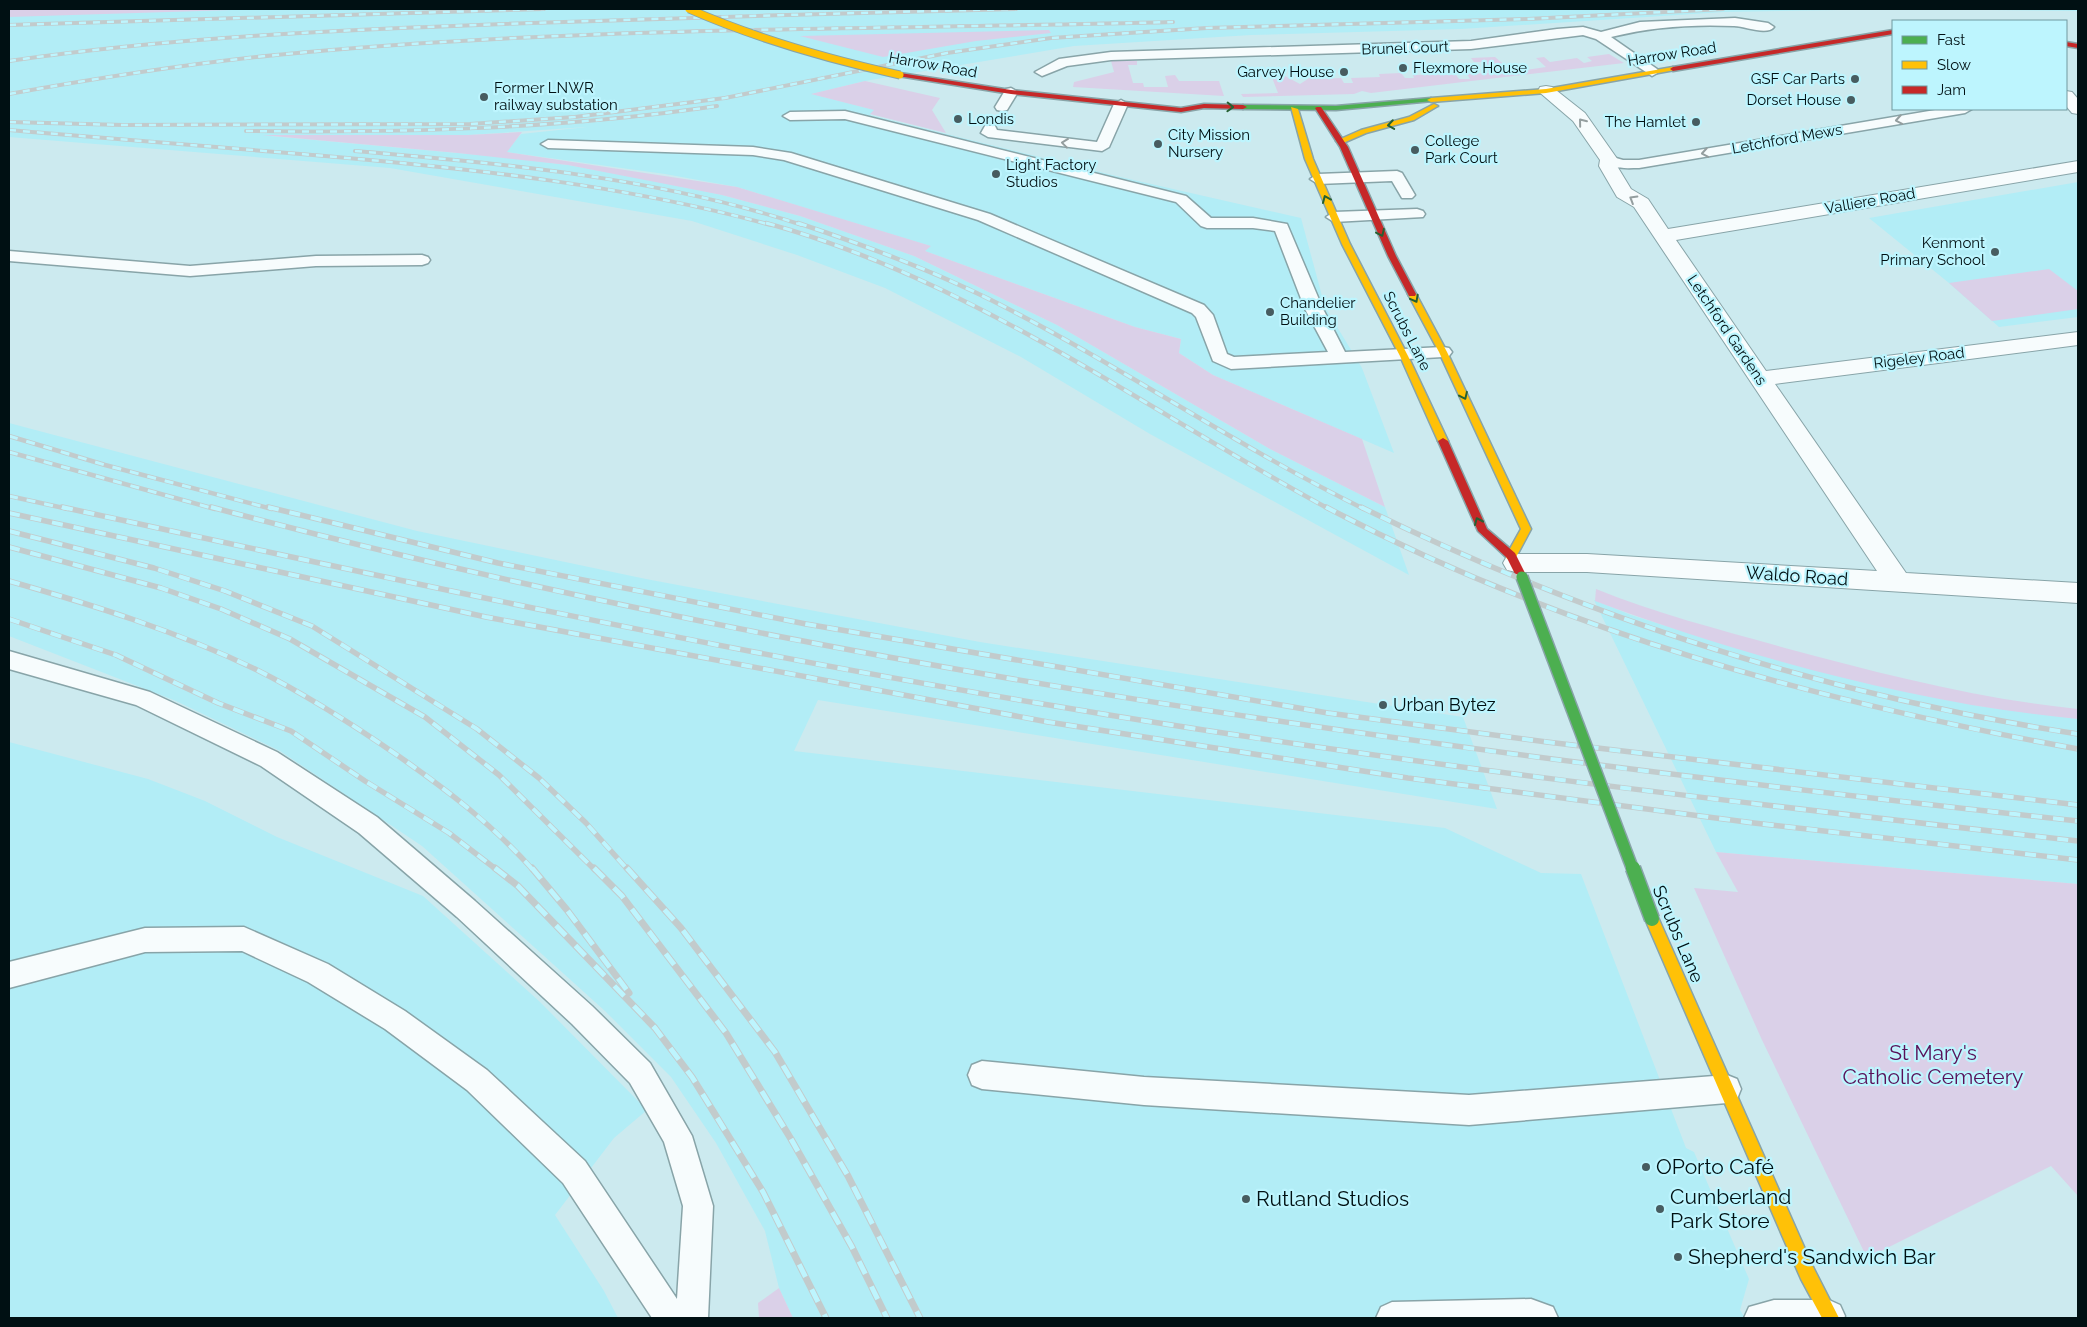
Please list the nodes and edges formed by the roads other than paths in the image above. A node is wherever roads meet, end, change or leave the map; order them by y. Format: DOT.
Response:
graph roads {
  1 [pos="688,9"];
  2 [pos="1768,27"];
  3 [pos="1892,32"];
  4 [pos="1601,36"];
  5 [pos="1042,72"];
  6 [pos="1652,72"];
  7 [pos="1546,91"];
  8 [pos="1011,92"];
  9 [pos="2067,97"];
  10 [pos="1455,100"];
  11 [pos="1121,104"];
  12 [pos="1434,106"];
  13 [pos="1002,107"];
  14 [pos="1319,108"];
  15 [pos="1294,109"];
  16 [pos="2078,109"];
  17 [pos="1181,110"];
  18 [pos="1959,110"];
  19 [pos="790,116"];
  20 [pos="1200,118"];
  21 [pos="1306,122"];
  22 [pos="1340,141"];
  23 [pos="548,144"];
  24 [pos="1102,147"];
  25 [pos="1045,148"];
  26 [pos="1083,154"];
  27 [pos="1609,160"];
  28 [pos="2078,166"];
  29 [pos="1356,177"];
  30 [pos="1318,178"];
  31 [pos="1412,205"];
  32 [pos="1373,215"];
  33 [pos="1334,217"];
  34 [pos="1426,230"];
  35 [pos="1662,236"];
  36 [pos="9,256"];
  37 [pos="422,260"];
  38 [pos="2078,338"];
  39 [pos="1443,352"];
  40 [pos="1404,356"];
  41 [pos="1340,359"];
  42 [pos="1760,379"];
  43 [pos="1516,565"];
  44 [pos="1898,582"];
  45 [pos="2078,593"];
  46 [pos="9,660"];
  47 [pos="9,975"];
  48 [pos="982,1075"];
  49 [pos="1727,1089"];
  50 [pos="1830,1317"];
  51 [pos="671,1318"];
  52 [pos="692,1318"];
  53 [pos="1392,1318"];
  54 [pos="1542,1318"];
  55 [pos="1760,1318"];
  1 -- 8 [label="main road, Harrow Road, bridge"];
  2 -- 4 [label="lane, Brunel Court"];
  3 -- 6 [label="main road, Harrow Road"];
  4 -- 5 [label="lane, Brunel Court"];
  4 -- 6 [label="lane"];
  6 -- 7 [label="main road, Harrow Road"];
  7 -- 10 [label="main road, Harrow Road"];
  27 -- 7 [label="street, Letchford Gardens, one-way"];
  8 -- 11 [label="main road, Harrow Road"];
  8 -- 13 [label="lane"];
  9 -- 16 [label="street"];
  10 -- 12 [label="main road, Harrow Road"];
  10 -- 14 [label="main road, Harrow Road"];
  11 -- 17 [label="main road, Harrow Road"];
  11 -- 24 [label="lane"];
  12 -- 21 [label="main road, Harrow Road"];
  12 -- 22 [label="main road, one-way"];
  14 -- 15 [label="main road, Harrow Road"];
  14 -- 21 [label="main road, Scrubs Lane"];
  17 -- 15 [label="main road, Harrow Road, one-way"];
  15 -- 21 [label="main road, Scrubs Lane"];
  17 -- 20 [label="main road, Harrow Road"];
  18 -- 27 [label="lane, Letchford Mews, one-way"];
  19 -- 41 [label="lane"];
  21 -- 22 [label="main road, Scrubs Lane"];
  21 -- 30 [label="main road, Scrubs Lane"];
  22 -- 29 [label="main road, Scrubs Lane"];
  23 -- 41 [label="lane"];
  24 -- 25 [label="lane, one-way"];
  24 -- 26 [label="lane"];
  35 -- 27 [label="street, Letchford Gardens, one-way"];
  28 -- 35 [label="street, Valliere Road"];
  29 -- 30 [label="lane"];
  29 -- 31 [label="lane"];
  29 -- 32 [label="main road, Scrubs Lane"];
  33 -- 30 [label="main road, Scrubs Lane, one-way"];
  31 -- 32 [label="lane"];
  31 -- 34 [label="lane"];
  32 -- 33 [label="lane"];
  32 -- 39 [label="main road, Scrubs Lane, one-way"];
  33 -- 40 [label="main road, Scrubs Lane"];
  35 -- 42 [label="street, Letchford Gardens"];
  36 -- 37 [label="lane"];
  38 -- 42 [label="street, Rigeley Road"];
  39 -- 40 [label="lane"];
  39 -- 43 [label="main road, Scrubs Lane, one-way"];
  40 -- 41 [label="lane"];
  43 -- 40 [label="main road, Scrubs Lane, one-way"];
  42 -- 44 [label="street, Letchford Gardens"];
  43 -- 44 [label="street, Waldo Road"];
  43 -- 49 [label="main road, Scrubs Lane, bridge"];
  44 -- 45 [label="street, Waldo Road"];
  46 -- 52 [label="lane"];
  47 -- 51 [label="lane"];
  48 -- 49 [label="lane"];
  49 -- 50 [label="main road, Scrubs Lane"];
  50 -- 55 [label="lane"];
  53 -- 54 [label="lane"];
}
